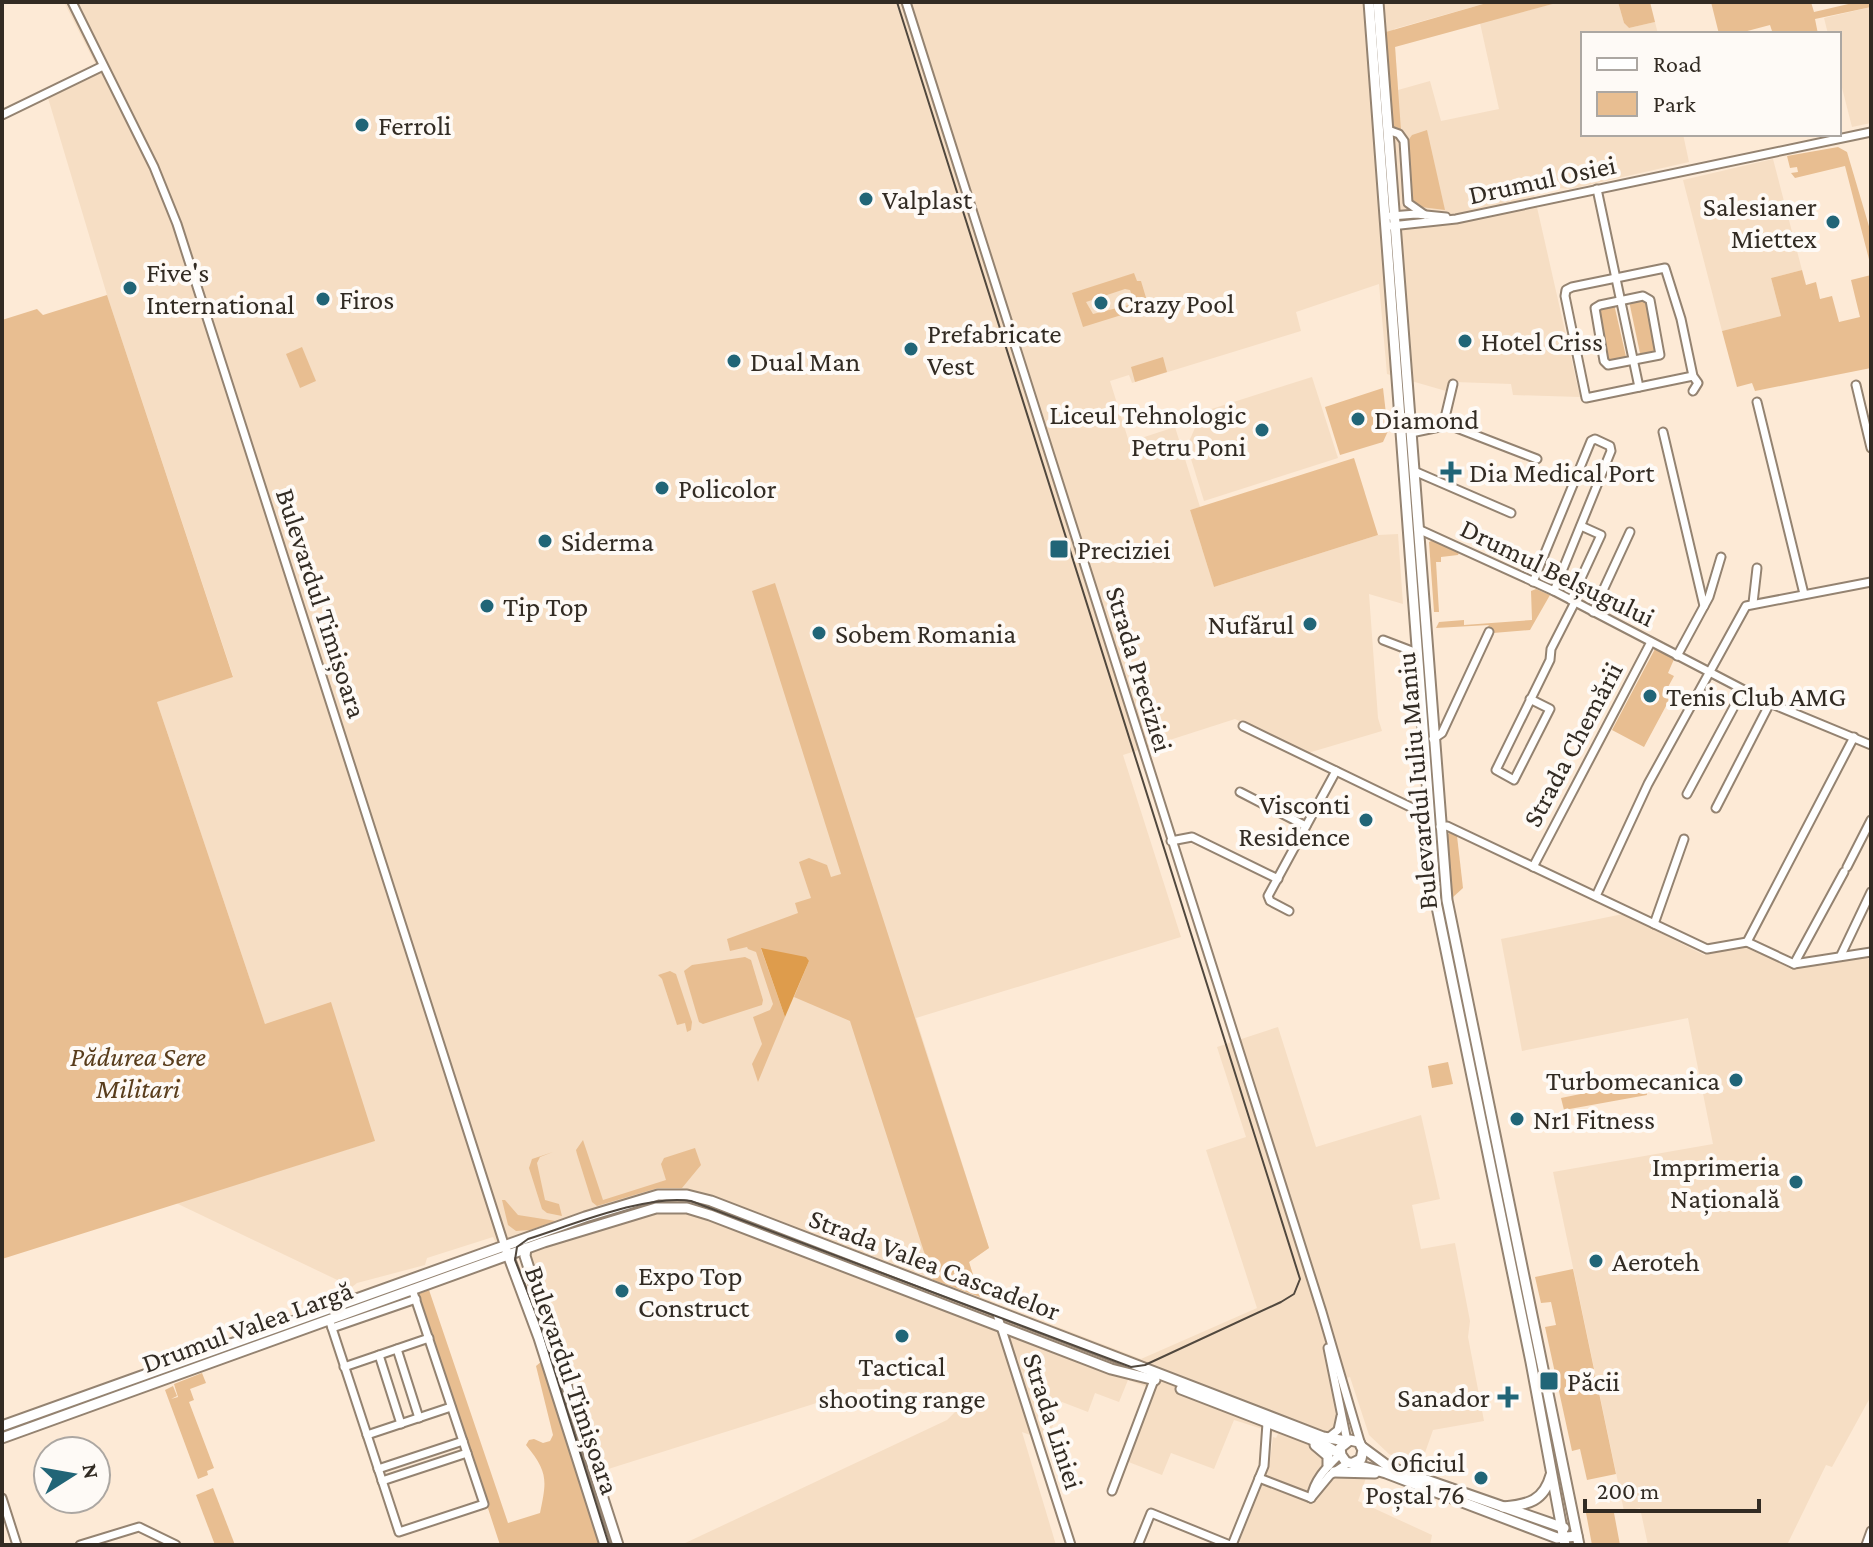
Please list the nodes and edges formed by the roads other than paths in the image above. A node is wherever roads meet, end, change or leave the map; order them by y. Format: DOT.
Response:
graph roads {
  1 [pos="72,2"];
  2 [pos="906,2"];
  3 [pos="1369,2"];
  4 [pos="1378,2"];
  5 [pos="103,66"];
  6 [pos="2,115"];
  7 [pos="1388,130"];
  8 [pos="1871,132"];
  9 [pos="1597,189"];
  10 [pos="1425,215"];
  11 [pos="1456,219"];
  12 [pos="1390,221"];
  13 [pos="1615,277"];
  14 [pos="1620,301"];
  15 [pos="1633,362"];
  16 [pos="1693,376"];
  17 [pos="1453,384"];
  18 [pos="1403,385"];
  19 [pos="1856,385"];
  20 [pos="1639,387"];
  21 [pos="1693,391"];
  22 [pos="1757,402"];
  23 [pos="1443,426"];
  24 [pos="1663,432"];
  25 [pos="1411,433"];
  26 [pos="1871,448"];
  27 [pos="1537,459"];
  28 [pos="1414,471"];
  29 [pos="1511,513"];
  30 [pos="1581,526"];
  31 [pos="1418,529"];
  32 [pos="1630,532"];
  33 [pos="1415,556"];
  34 [pos="1721,557"];
  35 [pos="1757,568"];
  36 [pos="1533,582"];
  37 [pos="1871,582"];
  38 [pos="1554,591"];
  39 [pos="1804,594"];
  40 [pos="1573,601"];
  41 [pos="1753,603"];
  42 [pos="1704,606"];
  43 [pos="1593,612"];
  44 [pos="1489,632"];
  45 [pos="1383,640"];
  46 [pos="1651,642"];
  47 [pos="1417,653"];
  48 [pos="1677,656"];
  49 [pos="1709,673"];
  50 [pos="1743,690"];
  51 [pos="1530,699"];
  52 [pos="1770,703"];
  53 [pos="1243,726"];
  54 [pos="1854,737"];
  55 [pos="1428,740"];
  56 [pos="1871,745"];
  57 [pos="1336,771"];
  58 [pos="1240,792"];
  59 [pos="1687,794"];
  60 [pos="1716,808"];
  61 [pos="1429,816"];
  62 [pos="1871,820"];
  63 [pos="1306,826"];
  64 [pos="1435,827"];
  65 [pos="1684,839"];
  66 [pos="1171,841"];
  67 [pos="1533,867"];
  68 [pos="1278,879"];
  69 [pos="1871,892"];
  70 [pos="1596,896"];
  71 [pos="1289,911"];
  72 [pos="1654,924"];
  73 [pos="1747,942"];
  74 [pos="1871,952"];
  75 [pos="1841,955"];
  76 [pos="1794,964"];
  77 [pos="647,1197"];
  78 [pos="650,1209"];
  79 [pos="784,1230"];
  80 [pos="779,1241"];
  81 [pos="508,1247"];
  82 [pos="524,1251"];
  83 [pos="847,1254"];
  84 [pos="842,1265"];
  85 [pos="414,1294"];
  86 [pos="996,1311"];
  87 [pos="330,1324"];
  88 [pos="1001,1326"];
  89 [pos="429,1338"];
  90 [pos="1328,1340"];
  91 [pos="397,1349"];
  92 [pos="379,1355"];
  93 [pos="173,1364"];
  94 [pos="344,1367"];
  95 [pos="161,1368"];
  96 [pos="177,1375"];
  97 [pos="165,1379"];
  98 [pos="1154,1380"];
  99 [pos="451,1407"];
  100 [pos="1342,1410"];
  101 [pos="419,1418"];
  102 [pos="1267,1423"];
  103 [pos="401,1424"];
  104 [pos="2,1426"];
  105 [pos="367,1435"];
  106 [pos="1303,1436"];
  107 [pos="2,1438"];
  108 [pos="1328,1438"];
  109 [pos="463,1441"];
  110 [pos="1346,1441"];
  111 [pos="1362,1446"];
  112 [pos="467,1453"];
  113 [pos="1340,1454"];
  114 [pos="1351,1463"];
  115 [pos="378,1469"];
  116 [pos="1331,1469"];
  117 [pos="1553,1471"];
  118 [pos="1386,1473"];
  119 [pos="1259,1478"];
  120 [pos="382,1481"];
  121 [pos="1112,1491"];
  122 [pos="2,1498"];
  123 [pos="1499,1508"];
  124 [pos="1871,1531"];
  125 [pos="110,1536"];
  126 [pos="1577,1536"];
  127 [pos="1563,1538"];
  128 [pos="17,1545"];
  129 [pos="80,1545"];
  130 [pos="113,1545"];
  131 [pos="176,1545"];
  132 [pos="605,1545"];
  133 [pos="618,1545"];
  134 [pos="1071,1545"];
  135 [pos="1138,1545"];
  136 [pos="1231,1545"];
  137 [pos="1866,1545"];
  1 -- 5 [label="street, Bulevardul Timișoara"];
  2 -- 66 [label="street, Strada Preciziei"];
  3 -- 12 [label="main road, Bulevardul Iuliu Maniu"];
  4 -- 7 [label="main road, Bulevardul Iuliu Maniu"];
  5 -- 6 [label="street"];
  5 -- 81 [label="street, Bulevardul Timișoara"];
  7 -- 10 [label="street"];
  7 -- 12 [label="main road, Bulevardul Iuliu Maniu"];
  8 -- 9 [label="street, Drumul Osiei"];
  9 -- 11 [label="street, Drumul Osiei"];
  9 -- 13 [label="street"];
  10 -- 11 [label="street, Drumul Osiei"];
  10 -- 12 [label="street, Drumul Osiei"];
  11 -- 12 [label="street, Drumul Osiei"];
  12 -- 18 [label="main road, Bulevardul Iuliu Maniu"];
  13 -- 14 [label="street"];
  13 -- 16 [label="street"];
  13 -- 20 [label="street"];
  14 -- 15 [label="street"];
  14 -- 15 [label="street"];
  14 -- 15 [label="street"];
  15 -- 20 [label="street"];
  16 -- 20 [label="street"];
  16 -- 21 [label="street"];
  17 -- 23 [label="street"];
  18 -- 25 [label="main road, Bulevardul Iuliu Maniu"];
  18 -- 33 [label="main road, Bulevardul Iuliu Maniu"];
  19 -- 26 [label="street"];
  22 -- 39 [label="street"];
  23 -- 25 [label="street"];
  23 -- 27 [label="street"];
  24 -- 42 [label="street, Drumul Belșugului"];
  25 -- 28 [label="main road, Bulevardul Iuliu Maniu"];
  28 -- 29 [label="street"];
  28 -- 31 [label="main road, Bulevardul Iuliu Maniu"];
  30 -- 36 [label="street"];
  30 -- 38 [label="street"];
  30 -- 40 [label="street"];
  31 -- 33 [label="main road, Bulevardul Iuliu Maniu"];
  31 -- 36 [label="street, Drumul Belșugului"];
  32 -- 43 [label="street"];
  33 -- 47 [label="main road, Bulevardul Iuliu Maniu"];
  33 -- 55 [label="main road, Bulevardul Iuliu Maniu"];
  34 -- 42 [label="street"];
  35 -- 41 [label="street"];
  36 -- 38 [label="street, Drumul Belșugului"];
  37 -- 39 [label="street"];
  38 -- 40 [label="street, Drumul Belșugului"];
  39 -- 41 [label="street"];
  40 -- 43 [label="street, Drumul Belșugului"];
  40 -- 51 [label="street"];
  41 -- 49 [label="street"];
  42 -- 48 [label="street, Drumul Belșugului"];
  43 -- 46 [label="street, Drumul Belșugului"];
  44 -- 55 [label="street"];
  45 -- 47 [label="street"];
  46 -- 48 [label="street, Drumul Belșugului"];
  46 -- 67 [label="street, Strada Chemării"];
  47 -- 55 [label="main road, Bulevardul Iuliu Maniu"];
  48 -- 49 [label="street, Drumul Belșugului"];
  49 -- 50 [label="street, Drumul Belșugului"];
  49 -- 70 [label="street"];
  50 -- 52 [label="street, Drumul Belșugului"];
  50 -- 59 [label="street"];
  51 -- 51 [label="street"];
  52 -- 54 [label="street, Drumul Belșugului"];
  52 -- 60 [label="street"];
  53 -- 57 [label="street"];
  54 -- 56 [label="street, Drumul Belșugului"];
  54 -- 73 [label="street"];
  55 -- 61 [label="main road, Bulevardul Iuliu Maniu"];
  55 -- 64 [label="main road, Bulevardul Iuliu Maniu"];
  57 -- 61 [label="street"];
  57 -- 63 [label="street"];
  58 -- 63 [label="street"];
  61 -- 64 [label="main road, Bulevardul Iuliu Maniu"];
  62 -- 76 [label="street"];
  63 -- 68 [label="street"];
  64 -- 67 [label="street"];
  64 -- 117 [label="main road, Bulevardul Iuliu Maniu"];
  64 -- 126 [label="main road, Bulevardul Iuliu Maniu"];
  65 -- 72 [label="street"];
  66 -- 68 [label="street"];
  66 -- 90 [label="street, Strada Preciziei"];
  67 -- 70 [label="street"];
  68 -- 71 [label="street"];
  69 -- 75 [label="street"];
  70 -- 72 [label="street"];
  72 -- 73 [label="street"];
  73 -- 76 [label="street"];
  74 -- 75 [label="street"];
  75 -- 76 [label="street"];
  77 -- 78 [label="main road"];
  77 -- 79 [label="main road, Strada Valea Cascadelor"];
  77 -- 81 [label="main road, Strada Valea Cascadelor"];
  78 -- 80 [label="main road, Strada Valea Cascadelor"];
  78 -- 82 [label="main road, Strada Valea Cascadelor"];
  79 -- 80 [label="main road"];
  79 -- 83 [label="main road, Strada Valea Cascadelor"];
  80 -- 84 [label="main road, Strada Valea Cascadelor"];
  81 -- 82 [label="main road, Strada Valea Cascadelor"];
  81 -- 85 [label="main road, Drumul Valea Largă"];
  81 -- 93 [label="main road, Drumul Valea Largă"];
  81 -- 132 [label="main road, Bulevardul Timișoara"];
  82 -- 133 [label="main road, Bulevardul Timișoara"];
  83 -- 84 [label="main road"];
  83 -- 86 [label="main road, Strada Valea Cascadelor"];
  84 -- 88 [label="main road, Strada Valea Cascadelor"];
  85 -- 87 [label="main road, Drumul Valea Largă"];
  85 -- 89 [label="street"];
  86 -- 88 [label="street, Strada Liniei"];
  86 -- 108 [label="main road, Strada Valea Cascadelor"];
  87 -- 94 [label="street"];
  87 -- 96 [label="main road, Drumul Valea Largă"];
  88 -- 98 [label="main road, Strada Valea Cascadelor"];
  88 -- 134 [label="street, Strada Liniei"];
  89 -- 91 [label="street"];
  89 -- 99 [label="street"];
  90 -- 100 [label="street, Strada Preciziei"];
  90 -- 111 [label="street, Strada Preciziei"];
  91 -- 92 [label="street"];
  91 -- 101 [label="street"];
  92 -- 94 [label="street"];
  92 -- 103 [label="street"];
  93 -- 95 [label="main road, Drumul Valea Largă"];
  93 -- 96 [label="main road"];
  94 -- 105 [label="street"];
  95 -- 97 [label="main road"];
  95 -- 104 [label="main road, Drumul Valea Largă"];
  96 -- 97 [label="main road, Drumul Valea Largă"];
  97 -- 107 [label="main road, Drumul Valea Largă"];
  98 -- 102 [label="main road, Strada Valea Cascadelor"];
  98 -- 121 [label="street"];
  99 -- 101 [label="street"];
  99 -- 109 [label="street"];
  100 -- 108 [label="street"];
  100 -- 110 [label="street, Strada Preciziei"];
  101 -- 103 [label="street"];
  102 -- 106 [label="main road, Strada Valea Cascadelor"];
  102 -- 119 [label="street"];
  103 -- 105 [label="street"];
  105 -- 115 [label="street"];
  106 -- 113 [label="main road, Strada Valea Cascadelor"];
  106 -- 116 [label="main road"];
  108 -- 110 [label="main road, Strada Valea Cascadelor"];
  109 -- 112 [label="street"];
  109 -- 115 [label="street"];
  110 -- 111 [label="main road"];
  110 -- 113 [label="main road"];
  111 -- 114 [label="main road"];
  111 -- 123 [label="main road"];
  112 -- 120 [label="street"];
  112 -- 120 [label="street"];
  113 -- 114 [label="main road"];
  113 -- 116 [label="street"];
  114 -- 116 [label="street"];
  114 -- 118 [label="main road"];
  115 -- 120 [label="street"];
  116 -- 118 [label="main road"];
  116 -- 119 [label="street"];
  117 -- 123 [label="main road"];
  117 -- 127 [label="main road, Bulevardul Iuliu Maniu"];
  118 -- 127 [label="main road"];
  119 -- 136 [label="street"];
  122 -- 128 [label="street"];
  123 -- 127 [label="main road"];
  124 -- 137 [label="street"];
  125 -- 129 [label="street"];
  125 -- 130 [label="street"];
  125 -- 131 [label="street"];
  126 -- 127 [label="main road"];
  135 -- 136 [label="street"];
}
